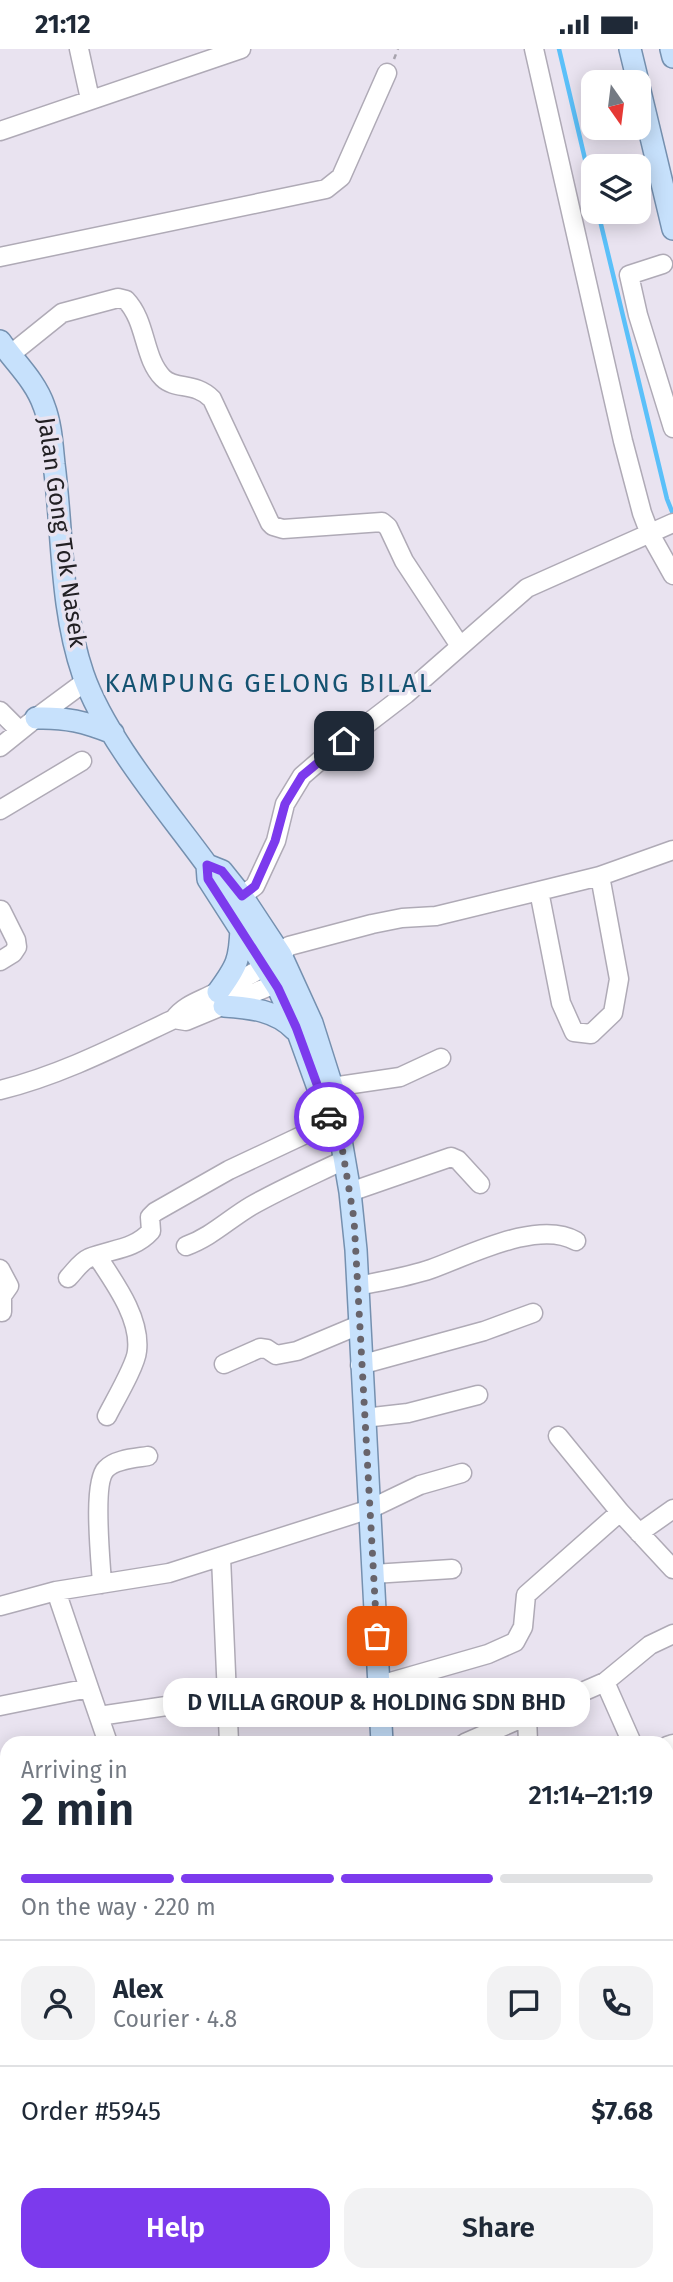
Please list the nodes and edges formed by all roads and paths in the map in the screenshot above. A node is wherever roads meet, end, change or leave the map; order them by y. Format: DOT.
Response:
graph roads {
  1 [pos="79,49"];
  2 [pos="241,49"];
  3 [pos="534,49"];
  4 [pos="629,49"];
  5 [pos="671,49"];
  6 [pos="673,57"];
  7 [pos="634,70"];
  8 [pos="387,73"];
  9 [pos="90,99"];
  10 [pos="0,131"];
  11 [pos="651,138"];
  12 [pos="673,229"];
  13 [pos="0,257"];
  14 [pos="663,264"];
  15 [pos="3,345"];
  16 [pos="673,428"];
  17 [pos="663,529"];
  18 [pos="673,575"];
  19 [pos="460,646"];
  20 [pos="86,681"];
  21 [pos="0,711"];
  22 [pos="28,724"];
  23 [pos="113,733"];
  24 [pos="0,747"];
  25 [pos="82,761"];
  26 [pos="0,810"];
  27 [pos="673,850"];
  28 [pos="207,865"];
  29 [pos="600,876"];
  30 [pos="539,891"];
  31 [pos="242,896"];
  32 [pos="0,909"];
  33 [pos="241,927"];
  34 [pos="273,960"];
  35 [pos="0,961"];
  36 [pos="284,980"];
  37 [pos="221,999"];
  38 [pos="299,1035"];
  39 [pos="440,1058"];
  40 [pos="332,1087"];
  41 [pos="0,1090"];
  42 [pos="335,1128"];
  43 [pos="344,1160"];
  44 [pos="480,1184"];
  45 [pos="349,1187"];
  46 [pos="576,1241"];
  47 [pos="186,1246"];
  48 [pos="97,1256"];
  49 [pos="0,1269"];
  50 [pos="68,1278"];
  51 [pos="357,1286"];
  52 [pos="2,1312"];
  53 [pos="533,1313"];
  54 [pos="359,1325"];
  55 [pos="224,1364"];
  56 [pos="360,1365"];
  57 [pos="478,1395"];
  58 [pos="107,1416"];
  59 [pos="364,1418"];
  60 [pos="558,1436"];
  61 [pos="148,1456"];
  62 [pos="463,1473"];
  63 [pos="370,1509"];
  64 [pos="673,1509"];
  65 [pos="620,1512"];
  66 [pos="639,1532"];
  67 [pos="221,1557"];
  68 [pos="452,1569"];
  69 [pos="673,1569"];
  70 [pos="373,1574"];
  71 [pos="102,1584"];
  72 [pos="56,1591"];
  73 [pos="0,1606"];
  74 [pos="673,1634"];
  75 [pos="606,1682"];
  76 [pos="380,1685"];
  77 [pos="89,1688"];
  78 [pos="227,1697"];
  79 [pos="0,1706"];
  80 [pos="99,1716"];
  81 [pos="527,1716"];
  82 [pos="106,1736"];
  83 [pos="229,1736"];
  84 [pos="382,1736"];
  85 [pos="481,1736"];
  86 [pos="528,1736"];
  87 [pos="629,1736"];
  1 -- 9 [label="street"];
  2 -- 9 [label="street"];
  3 -- 17 [label="street"];
  4 -- 7 [label="main road"];
  5 -- 6 [label="main road"];
  8 -- 13 [label="street"];
  9 -- 10 [label="street"];
  11 -- 12 [label="main road"];
  14 -- 16 [label="street"];
  15 -- 19 [label="street"];
  15 -- 20 [label="main road, Jalan Gong Tok Nasek"];
  17 -- 18 [label="street"];
  17 -- 19 [label="street"];
  19 -- 31 [label="street"];
  20 -- 22 [label="street"];
  20 -- 23 [label="main road, Jalan Gong Tok Nasek"];
  21 -- 22 [label="street"];
  22 -- 23 [label="main road"];
  22 -- 24 [label="street"];
  23 -- 28 [label="main road, Jalan Gong Tok Nasek"];
  25 -- 26 [label="street"];
  27 -- 29 [label="street"];
  28 -- 31 [label="main road, Jalan Gong Tok Nasek"];
  28 -- 33 [label="main road, Jalan Gong Tok Nasek"];
  29 -- 30 [label="street"];
  29 -- 30 [label="street"];
  30 -- 34 [label="street"];
  31 -- 34 [label="main road, Jalan Gong Tok Nasek"];
  32 -- 35 [label="street"];
  33 -- 34 [label="main road, Jalan Gong Tok Nasek"];
  33 -- 37 [label="main road"];
  34 -- 36 [label="main road, Jalan Gong Tok Nasek"];
  34 -- 37 [label="street"];
  36 -- 37 [label="street"];
  36 -- 38 [label="main road, Jalan Gong Tok Nasek"];
  36 -- 40 [label="main road, Jalan Gong Tok Nasek"];
  37 -- 38 [label="main road"];
  37 -- 41 [label="street"];
  38 -- 42 [label="main road, Jalan Gong Tok Nasek"];
  39 -- 40 [label="street"];
  40 -- 42 [label="main road, Jalan Gong Tok Nasek"];
  42 -- 43 [label="main road, Jalan Gong Tok Nasek"];
  42 -- 48 [label="street"];
  43 -- 45 [label="main road, Jalan Gong Tok Nasek"];
  43 -- 47 [label="street"];
  44 -- 45 [label="street"];
  45 -- 51 [label="main road, Jalan Gong Tok Nasek"];
  46 -- 51 [label="street"];
  48 -- 50 [label="street"];
  48 -- 58 [label="street"];
  49 -- 52 [label="street"];
  51 -- 54 [label="main road, Jalan Gong Tok Nasek"];
  53 -- 56 [label="street"];
  54 -- 55 [label="street"];
  54 -- 56 [label="main road, Jalan Gong Tok Nasek"];
  56 -- 59 [label="main road, Jalan Gong Tok Nasek"];
  57 -- 59 [label="street"];
  59 -- 63 [label="main road, Jalan Gong Tok Nasek"];
  60 -- 65 [label="street"];
  61 -- 71 [label="street"];
  62 -- 63 [label="street"];
  63 -- 67 [label="street"];
  63 -- 70 [label="main road, Jalan Gong Tok Nasek"];
  64 -- 66 [label="street"];
  65 -- 66 [label="street"];
  65 -- 76 [label="street"];
  66 -- 69 [label="street"];
  67 -- 71 [label="street"];
  67 -- 78 [label="street"];
  68 -- 70 [label="street"];
  70 -- 76 [label="main road, Jalan Gong Tok Nasek"];
  71 -- 72 [label="street"];
  72 -- 73 [label="street"];
  72 -- 77 [label="street"];
  74 -- 75 [label="street"];
  75 -- 81 [label="street"];
  75 -- 87 [label="street"];
  76 -- 84 [label="main road, Jalan Gong Tok Nasek"];
  77 -- 79 [label="street"];
  77 -- 80 [label="street"];
  78 -- 80 [label="street"];
  78 -- 83 [label="street"];
  80 -- 82 [label="street"];
  81 -- 85 [label="street"];
  81 -- 86 [label="street"];
}
